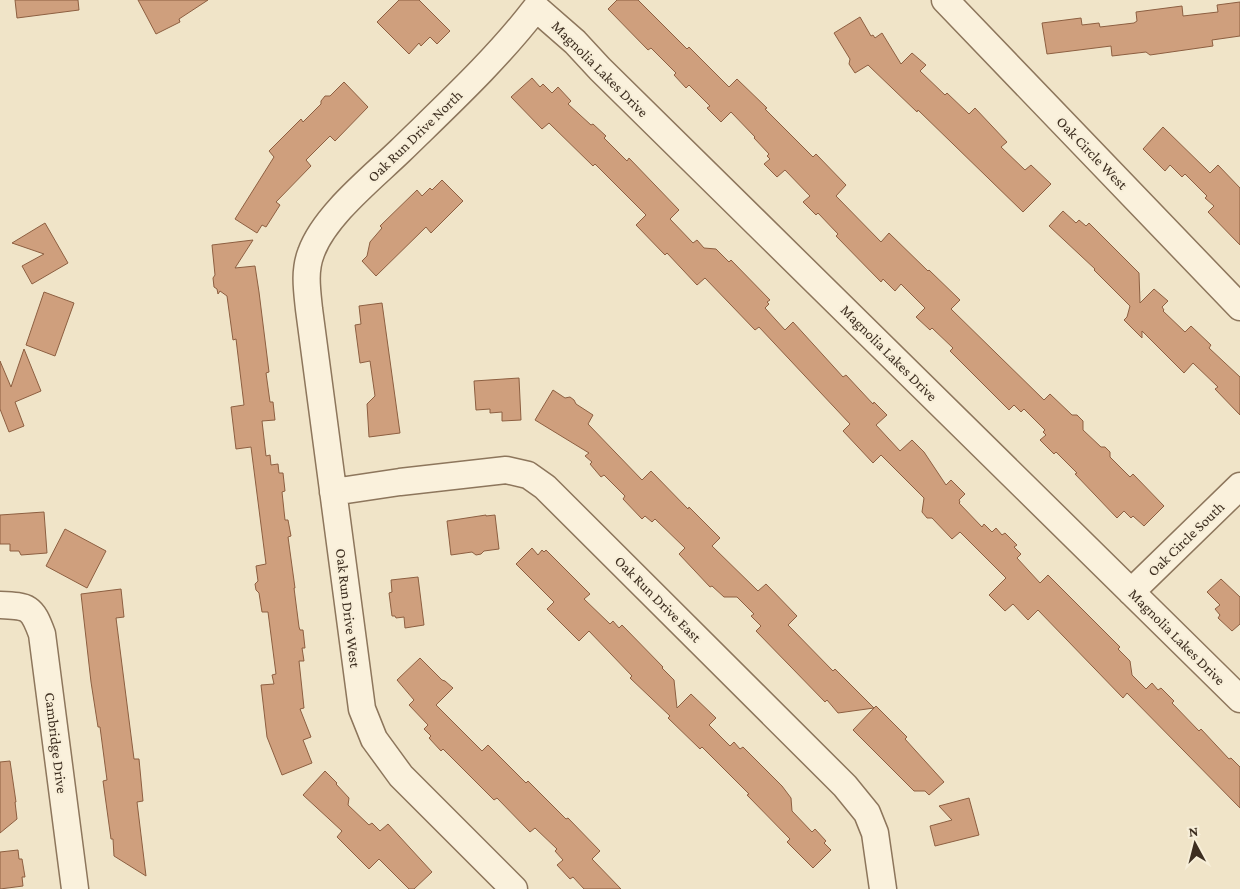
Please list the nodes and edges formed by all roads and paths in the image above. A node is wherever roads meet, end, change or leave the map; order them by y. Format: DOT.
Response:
graph roads {
  1 [pos="945,0"];
  2 [pos="536,4"];
  3 [pos="306,270"];
  4 [pos="1240,306"];
  5 [pos="1240,486"];
  6 [pos="333,492"];
  7 [pos="1131,592"];
  8 [pos="10,606"];
  9 [pos="1240,699"];
  10 [pos="75,889"];
  11 [pos="514,889"];
  12 [pos="883,889"];
  1 -- 4 [label="street, Oak Circle West"];
  2 -- 3 [label="street, Oak Run Drive North"];
  2 -- 7 [label="street, Magnolia Lakes Drive"];
  3 -- 6 [label="street, Oak Run Drive West"];
  5 -- 7 [label="street, Oak Circle South"];
  6 -- 11 [label="street, Oak Run Drive West"];
  6 -- 12 [label="street, Oak Run Drive East"];
  7 -- 9 [label="street, Magnolia Lakes Drive"];
  8 -- 10 [label="street, Cambridge Drive"];
}
